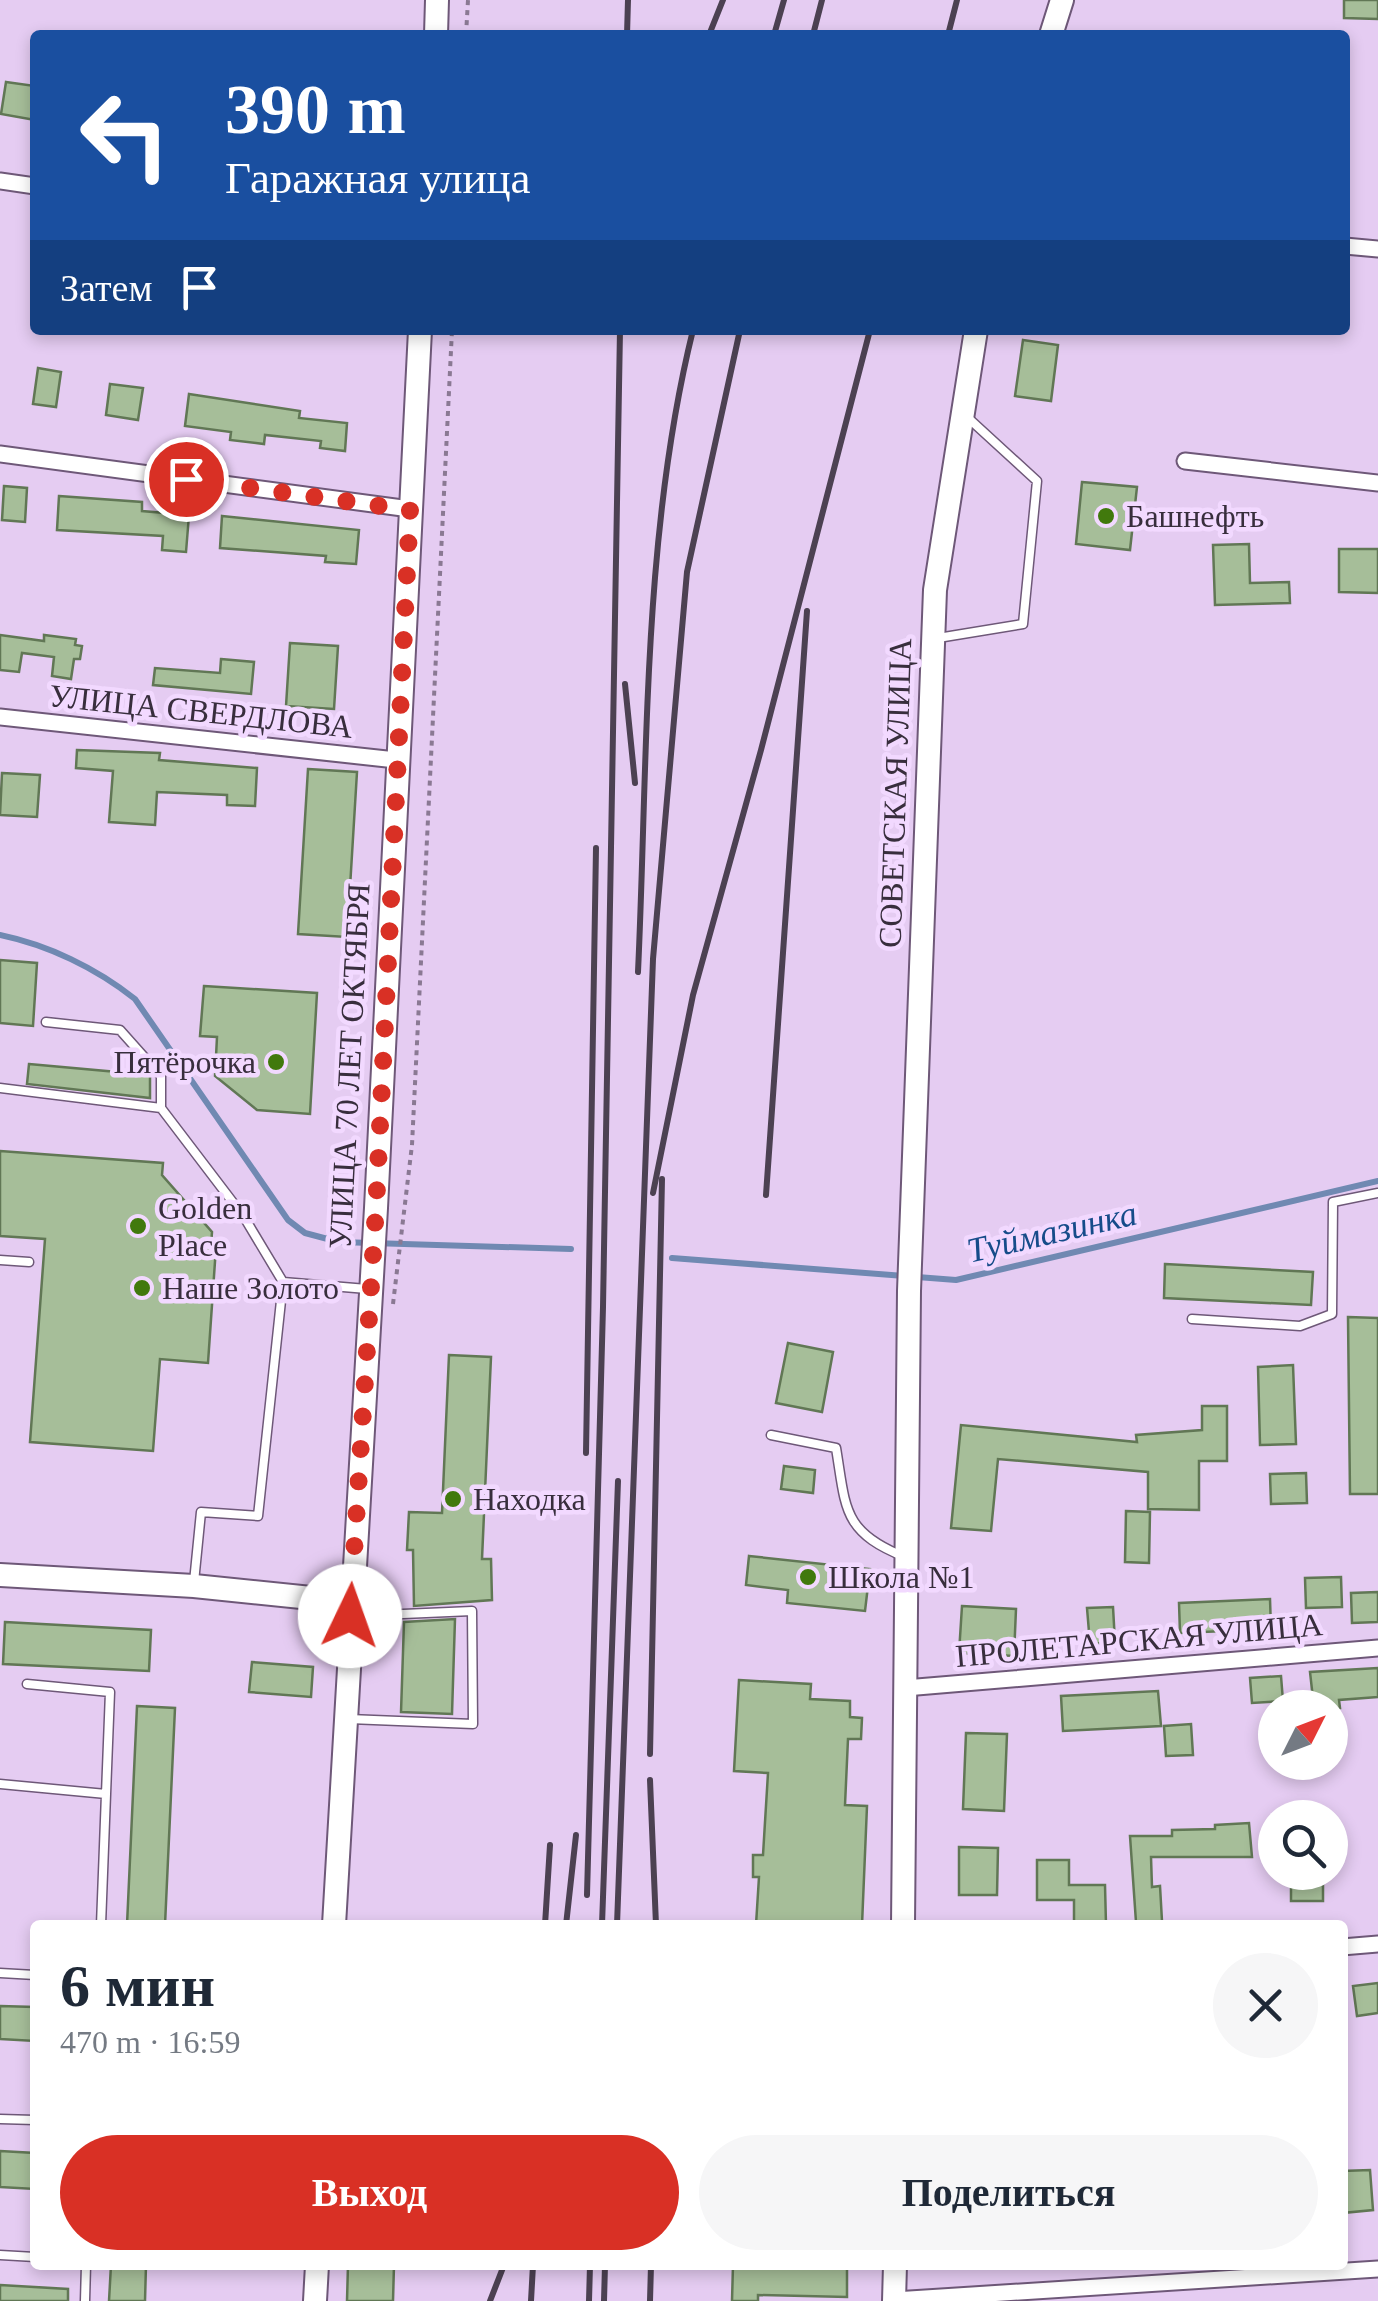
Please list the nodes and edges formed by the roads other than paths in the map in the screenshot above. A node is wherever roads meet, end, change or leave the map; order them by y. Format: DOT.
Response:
graph roads {
  1 [pos="438,0"];
  2 [pos="1062,0"];
  3 [pos="436,30"];
  4 [pos="1053,30"];
  5 [pos="0,181"];
  6 [pos="30,185"];
  7 [pos="1350,246"];
  8 [pos="1378,248"];
  9 [pos="420,335"];
  10 [pos="975,335"];
  11 [pos="963,413"];
  12 [pos="0,454"];
  13 [pos="1185,461"];
  14 [pos="1378,483"];
  15 [pos="410,510"];
  16 [pos="933,639"];
  17 [pos="0,716"];
  18 [pos="396,760"];
  19 [pos="46,1022"];
  20 [pos="0,1088"];
  21 [pos="161,1108"];
  22 [pos="1378,1194"];
  23 [pos="0,1260"];
  24 [pos="29,1262"];
  25 [pos="283,1282"];
  26 [pos="370,1289"];
  27 [pos="1192,1319"];
  28 [pos="771,1435"];
  29 [pos="909,1559"];
  30 [pos="0,1575"];
  31 [pos="194,1586"];
  32 [pos="350,1609"];
  33 [pos="1378,1648"];
  34 [pos="28,1684"];
  35 [pos="906,1688"];
  36 [pos="344,1719"];
  37 [pos="0,1784"];
  38 [pos="106,1794"];
  39 [pos="101,1920"];
  40 [pos="334,1920"];
  41 [pos="903,1920"];
  42 [pos="1378,1944"];
  43 [pos="1348,1946"];
  44 [pos="0,1973"];
  45 [pos="30,1975"];
  46 [pos="0,2119"];
  47 [pos="30,2120"];
  48 [pos="0,2255"];
  49 [pos="30,2256"];
  50 [pos="1378,2269"];
  51 [pos="86,2270"];
  52 [pos="317,2270"];
  53 [pos="895,2270"];
  54 [pos="894,2300"];
  55 [pos="85,2301"];
  56 [pos="315,2301"];
  1 -- 3 [label="street"];
  2 -- 4 [label="street"];
  5 -- 6 [label="street"];
  7 -- 8 [label="street"];
  9 -- 15 [label="street, УЛИЦА 70 ЛЕТ ОКТЯБРЯ"];
  10 -- 11 [label="street, СОВЕТСКАЯ УЛИЦА"];
  11 -- 16 [label="street, СОВЕТСКАЯ УЛИЦА"];
  11 -- 16 [label="lane"];
  12 -- 15 [label="street"];
  13 -- 14 [label="street"];
  15 -- 18 [label="street, УЛИЦА 70 ЛЕТ ОКТЯБРЯ"];
  16 -- 29 [label="street, СОВЕТСКАЯ УЛИЦА"];
  17 -- 18 [label="street, УЛИЦА СВЕРДЛОВА"];
  18 -- 26 [label="street, УЛИЦА 70 ЛЕТ ОКТЯБРЯ"];
  19 -- 21 [label="lane"];
  20 -- 21 [label="lane"];
  21 -- 25 [label="lane"];
  22 -- 27 [label="lane"];
  23 -- 24 [label="lane"];
  25 -- 26 [label="lane"];
  25 -- 31 [label="lane"];
  26 -- 32 [label="street, УЛИЦА 70 ЛЕТ ОКТЯБРЯ"];
  28 -- 29 [label="lane"];
  29 -- 35 [label="street"];
  30 -- 31 [label="street"];
  31 -- 32 [label="street"];
  32 -- 36 [label="street, УЛИЦА 70 ЛЕТ ОКТЯБРЯ"];
  32 -- 36 [label="lane"];
  33 -- 35 [label="street, ПРОЛЕТАРСКАЯ УЛИЦА"];
  34 -- 38 [label="lane"];
  35 -- 41 [label="street"];
  36 -- 40 [label="street, УЛИЦА 70 ЛЕТ ОКТЯБРЯ"];
  37 -- 38 [label="lane"];
  38 -- 39 [label="lane"];
  42 -- 43 [label="street"];
  44 -- 45 [label="lane"];
  46 -- 47 [label="lane"];
  48 -- 49 [label="lane"];
  50 -- 54 [label="street"];
  51 -- 55 [label="lane"];
  52 -- 56 [label="street"];
  53 -- 54 [label="street"];
}
